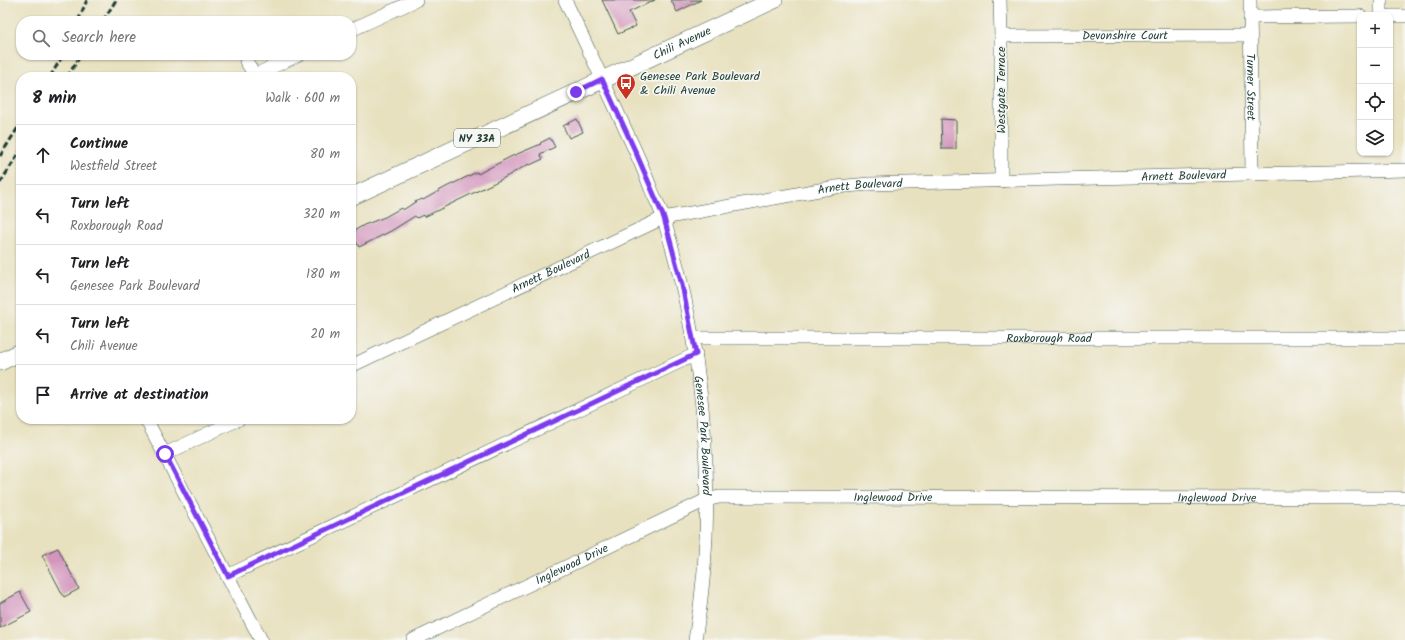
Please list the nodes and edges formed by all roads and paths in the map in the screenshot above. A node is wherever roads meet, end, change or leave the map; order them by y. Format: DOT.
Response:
graph roads {
  1 [pos="416,0"];
  2 [pos="565,0"];
  3 [pos="774,0"];
  4 [pos="1000,0"];
  5 [pos="1250,0"];
  6 [pos="1381,0"];
  7 [pos="1381,12"];
  8 [pos="1357,16"];
  9 [pos="1393,16"];
  10 [pos="1405,16"];
  11 [pos="1250,17"];
  12 [pos="356,28"];
  13 [pos="1250,35"];
  14 [pos="1001,36"];
  15 [pos="288,60"];
  16 [pos="246,61"];
  17 [pos="253,72"];
  18 [pos="263,72"];
  19 [pos="602,79"];
  20 [pos="1405,170"];
  21 [pos="1252,174"];
  22 [pos="1002,181"];
  23 [pos="356,195"];
  24 [pos="664,218"];
  25 [pos="693,338"];
  26 [pos="1405,338"];
  27 [pos="16,354"];
  28 [pos="696,354"];
  29 [pos="0,362"];
  30 [pos="356,364"];
  31 [pos="149,424"];
  32 [pos="228,424"];
  33 [pos="165,454"];
  34 [pos="1405,498"];
  35 [pos="706,500"];
  36 [pos="228,576"];
  37 [pos="261,640"];
  38 [pos="413,640"];
  39 [pos="695,640"];
  1 -- 12 [label="street"];
  2 -- 19 [label="street, Genesee Park Boulevard"];
  3 -- 19 [label="main road, Chili Avenue / NY 33A"];
  4 -- 14 [label="street, Westgate Terrace"];
  5 -- 11 [label="street, Turner Street"];
  6 -- 7 [label="street"];
  8 -- 11 [label="street"];
  9 -- 10 [label="street"];
  11 -- 13 [label="street, Turner Street"];
  13 -- 14 [label="street, Devonshire Court"];
  13 -- 21 [label="street, Turner Street"];
  14 -- 22 [label="street, Westgate Terrace"];
  15 -- 18 [label="street"];
  16 -- 17 [label="street"];
  19 -- 23 [label="main road, Chili Avenue / NY 33A"];
  19 -- 24 [label="street, Genesee Park Boulevard"];
  20 -- 21 [label="street, Arnett Boulevard"];
  21 -- 22 [label="street, Arnett Boulevard"];
  22 -- 24 [label="street, Arnett Boulevard"];
  24 -- 25 [label="street, Genesee Park Boulevard"];
  24 -- 30 [label="street, Arnett Boulevard"];
  25 -- 26 [label="street, Roxborough Road"];
  25 -- 28 [label="street, Genesee Park Boulevard"];
  27 -- 29 [label="main road"];
  28 -- 35 [label="street, Genesee Park Boulevard"];
  28 -- 36 [label="street"];
  31 -- 33 [label="street"];
  32 -- 33 [label="street"];
  33 -- 36 [label="street"];
  34 -- 35 [label="street, Inglewood Drive"];
  35 -- 38 [label="street, Inglewood Drive"];
  35 -- 39 [label="street, Genesee Park Boulevard"];
  36 -- 37 [label="street"];
}
